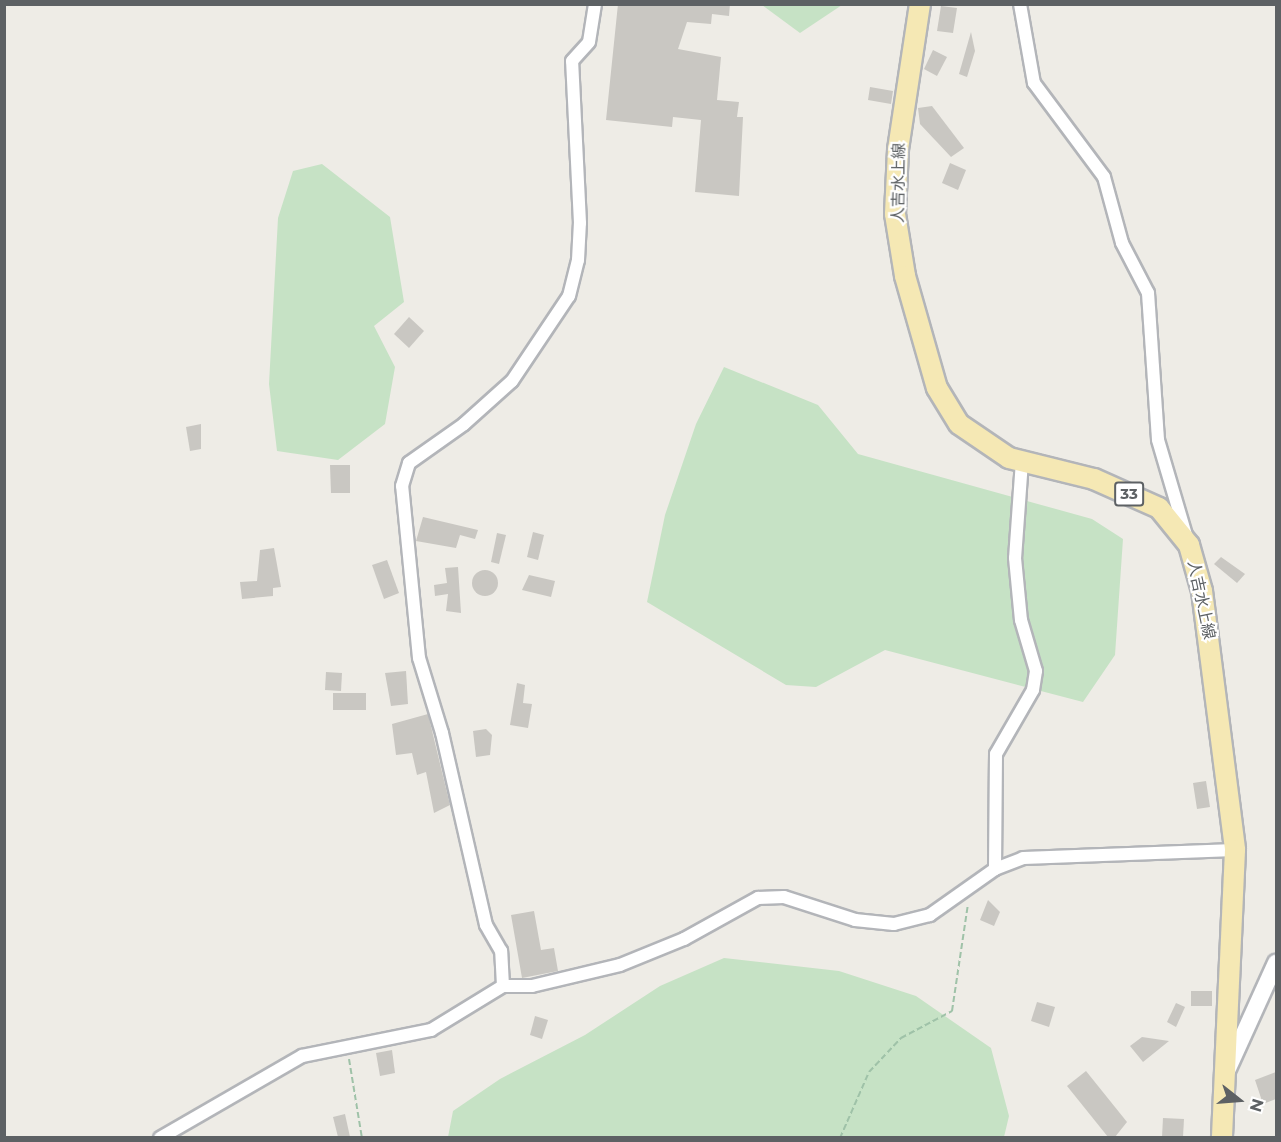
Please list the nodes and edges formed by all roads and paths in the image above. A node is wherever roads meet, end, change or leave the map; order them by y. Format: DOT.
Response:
graph roads {
  1 [pos="595,4"];
  2 [pos="920,4"];
  3 [pos="1020,4"];
  4 [pos="1022,461"];
  5 [pos="1189,545"];
  6 [pos="1234,849"];
  7 [pos="995,868"];
  8 [pos="971,887"];
  9 [pos="1276,963"];
  10 [pos="504,986"];
  11 [pos="347,1045"];
  12 [pos="1223,1079"];
  13 [pos="160,1137"];
  14 [pos="362,1137"];
  15 [pos="840,1137"];
  16 [pos="1222,1137"];
  1 -- 10 [label="street"];
  2 -- 4 [label="main road, 人吉水上線 / 33"];
  3 -- 5 [label="street"];
  4 -- 5 [label="main road, 人吉水上線 / 33"];
  4 -- 7 [label="street"];
  5 -- 6 [label="main road, 人吉水上線 / 33"];
  6 -- 7 [label="street"];
  6 -- 12 [label="main road, 人吉水上線 / 33"];
  7 -- 8 [label="street"];
  8 -- 10 [label="street"];
  8 -- 15 [label="path"];
  9 -- 12 [label="street"];
  10 -- 11 [label="street"];
  11 -- 13 [label="street"];
  11 -- 14 [label="path"];
  12 -- 16 [label="main road, 人吉水上線 / 33"];
}
